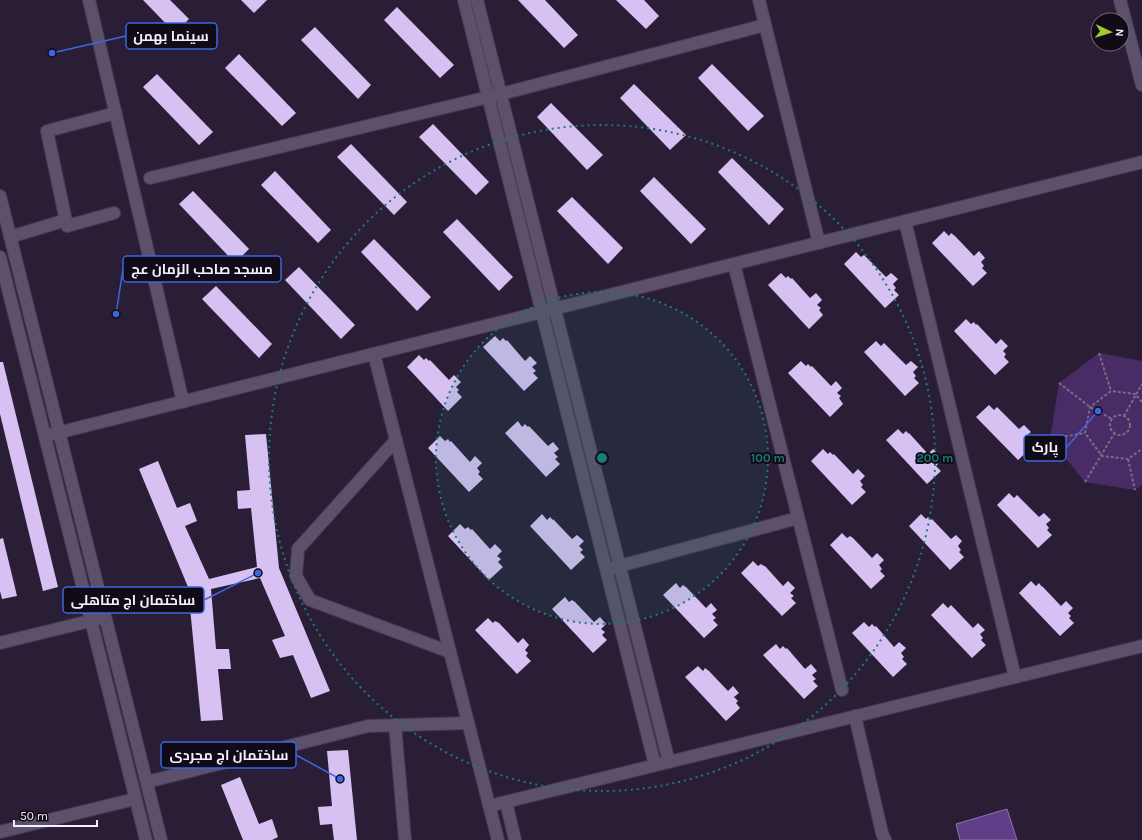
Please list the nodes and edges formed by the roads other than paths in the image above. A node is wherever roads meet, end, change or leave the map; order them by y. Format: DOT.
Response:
graph roads {
  1 [pos="89,0"];
  2 [pos="464,0"];
  3 [pos="477,0"];
  4 [pos="759,0"];
  5 [pos="1120,0"];
  6 [pos="765,25"];
  7 [pos="1142,85"];
  8 [pos="501,94"];
  9 [pos="489,98"];
  10 [pos="116,113"];
  11 [pos="1142,162"];
  12 [pos="150,178"];
  13 [pos="0,196"];
  14 [pos="114,214"];
  15 [pos="66,220"];
  16 [pos="905,221"];
  17 [pos="10,237"];
  18 [pos="819,243"];
  19 [pos="0,256"];
  20 [pos="734,264"];
  21 [pos="24,291"];
  22 [pos="5,296"];
  23 [pos="555,309"];
  24 [pos="542,312"];
  25 [pos="374,354"];
  26 [pos="183,402"];
  27 [pos="58,433"];
  28 [pos="45,436"];
  29 [pos="396,440"];
  30 [pos="798,518"];
  31 [pos="619,566"];
  32 [pos="606,570"];
  33 [pos="105,617"];
  34 [pos="90,620"];
  35 [pos="0,643"];
  36 [pos="1142,646"];
  37 [pos="450,652"];
  38 [pos="1015,677"];
  39 [pos="842,690"];
  40 [pos="855,716"];
  41 [pos="468,723"];
  42 [pos="395,725"];
  43 [pos="669,762"];
  44 [pos="655,765"];
  45 [pos="147,782"];
  46 [pos="135,799"];
  47 [pos="506,802"];
  48 [pos="489,806"];
  49 [pos="0,832"];
  50 [pos="146,840"];
  51 [pos="161,840"];
  52 [pos="405,840"];
  53 [pos="498,840"];
  54 [pos="515,840"];
  55 [pos="885,840"];
  1 -- 10 [label="street"];
  2 -- 9 [label="street"];
  3 -- 8 [label="street"];
  4 -- 6 [label="street"];
  5 -- 7 [label="street"];
  6 -- 8 [label="street"];
  6 -- 18 [label="street"];
  8 -- 9 [label="street"];
  8 -- 23 [label="street"];
  9 -- 12 [label="street"];
  9 -- 24 [label="street"];
  10 -- 15 [label="street"];
  10 -- 26 [label="street"];
  11 -- 16 [label="street"];
  13 -- 17 [label="street"];
  14 -- 15 [label="street"];
  15 -- 17 [label="street"];
  16 -- 18 [label="street"];
  16 -- 38 [label="street"];
  17 -- 21 [label="street"];
  18 -- 20 [label="street"];
  19 -- 22 [label="street"];
  20 -- 23 [label="street"];
  20 -- 30 [label="street"];
  21 -- 22 [label="street"];
  21 -- 27 [label="street"];
  22 -- 28 [label="street"];
  23 -- 24 [label="street"];
  23 -- 31 [label="street"];
  24 -- 25 [label="street"];
  24 -- 32 [label="street"];
  25 -- 26 [label="street"];
  25 -- 29 [label="street"];
  26 -- 27 [label="street"];
  27 -- 28 [label="street"];
  27 -- 33 [label="street"];
  28 -- 34 [label="street"];
  29 -- 37 [label="street"];
  29 -- 37 [label="street"];
  30 -- 31 [label="street"];
  30 -- 39 [label="street"];
  31 -- 32 [label="street"];
  31 -- 43 [label="street"];
  32 -- 44 [label="street"];
  33 -- 34 [label="street"];
  33 -- 45 [label="street"];
  34 -- 35 [label="street"];
  34 -- 46 [label="street"];
  36 -- 38 [label="street"];
  37 -- 41 [label="street"];
  38 -- 40 [label="street"];
  40 -- 43 [label="street"];
  40 -- 55 [label="street"];
  41 -- 42 [label="street"];
  41 -- 48 [label="street"];
  42 -- 45 [label="street"];
  42 -- 52 [label="street"];
  43 -- 44 [label="street"];
  44 -- 47 [label="street"];
  45 -- 51 [label="street"];
  46 -- 49 [label="street"];
  46 -- 50 [label="street"];
  47 -- 48 [label="street"];
  47 -- 54 [label="street"];
  48 -- 53 [label="street"];
}
